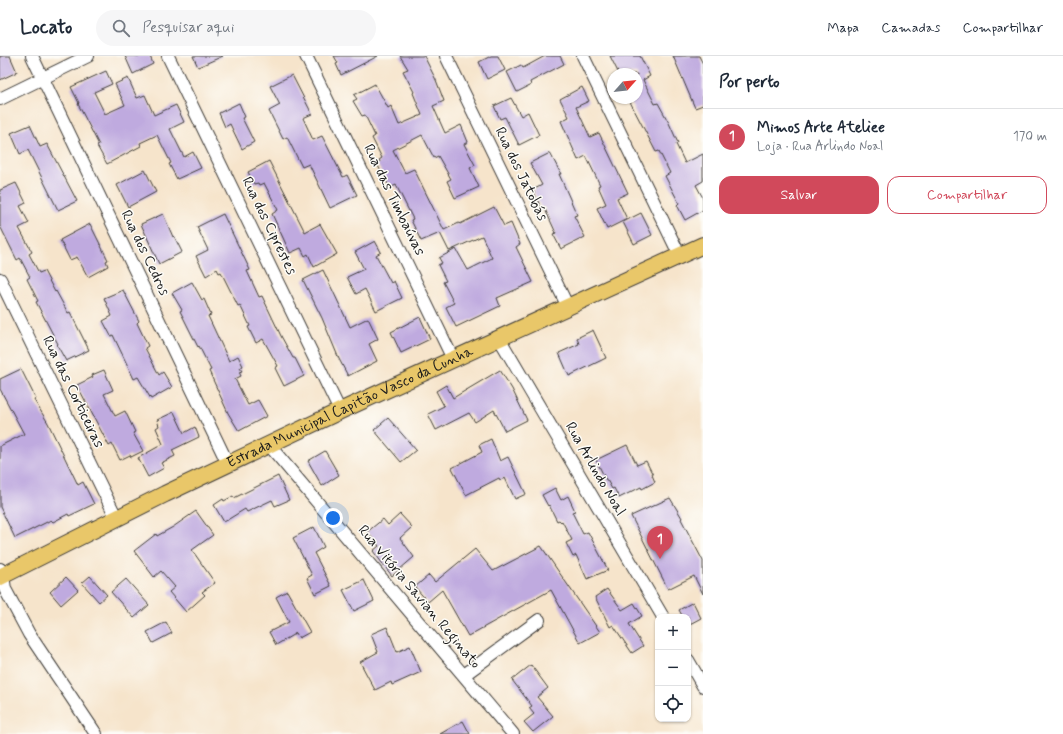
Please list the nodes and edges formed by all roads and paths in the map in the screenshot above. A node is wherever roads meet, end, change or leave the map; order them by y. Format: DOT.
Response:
graph roads {
  1 [pos="32,56"];
  2 [pos="88,56"];
  3 [pos="168,56"];
  4 [pos="306,56"];
  5 [pos="446,56"];
  6 [pos="583,56"];
  7 [pos="43,78"];
  8 [pos="0,99"];
  9 [pos="703,245"];
  10 [pos="680,256"];
  11 [pos="0,279"];
  12 [pos="568,307"];
  13 [pos="499,338"];
  14 [pos="453,359"];
  15 [pos="340,411"];
  16 [pos="269,445"];
  17 [pos="228,464"];
  18 [pos="117,519"];
  19 [pos="1,574"];
  20 [pos="660,614"];
  21 [pos="539,620"];
  22 [pos="691,665"];
  23 [pos="464,675"];
  24 [pos="703,686"];
  25 [pos="96,734"];
  26 [pos="514,734"];
  1 -- 7 [label="street, Rua dos Cedros"];
  2 -- 7 [label="street"];
  3 -- 15 [label="street, Rua dos Ciprestes"];
  4 -- 14 [label="street, Rua das Timbaúvas"];
  5 -- 12 [label="street, Rua dos Jatobás"];
  6 -- 10 [label="street"];
  7 -- 8 [label="street"];
  7 -- 17 [label="street, Rua dos Cedros"];
  9 -- 10 [label="main road, Estrada Municipal Capitão Vasco da Cunha"];
  10 -- 12 [label="main road, Estrada Municipal Capitão Vasco da Cunha"];
  11 -- 18 [label="street, Rua das Corticeiras"];
  12 -- 13 [label="main road, Estrada Municipal Capitão Vasco da Cunha"];
  13 -- 14 [label="main road, Estrada Municipal Capitão Vasco da Cunha"];
  13 -- 20 [label="street, Rua Arlindo Noal"];
  14 -- 15 [label="main road, Estrada Municipal Capitão Vasco da Cunha"];
  15 -- 16 [label="main road, Estrada Municipal Capitão Vasco da Cunha"];
  16 -- 17 [label="main road, Estrada Municipal Capitão Vasco da Cunha"];
  16 -- 23 [label="street, Rua Vitória Savian Reginato"];
  17 -- 18 [label="main road, Estrada Municipal Capitão Vasco da Cunha"];
  18 -- 19 [label="main road, Estrada Municipal Capitão Vasco da Cunha"];
  19 -- 25 [label="street"];
  21 -- 23 [label="street"];
  22 -- 24 [label="street"];
  23 -- 26 [label="street, Rua Vitória Savian Reginato"];
}
